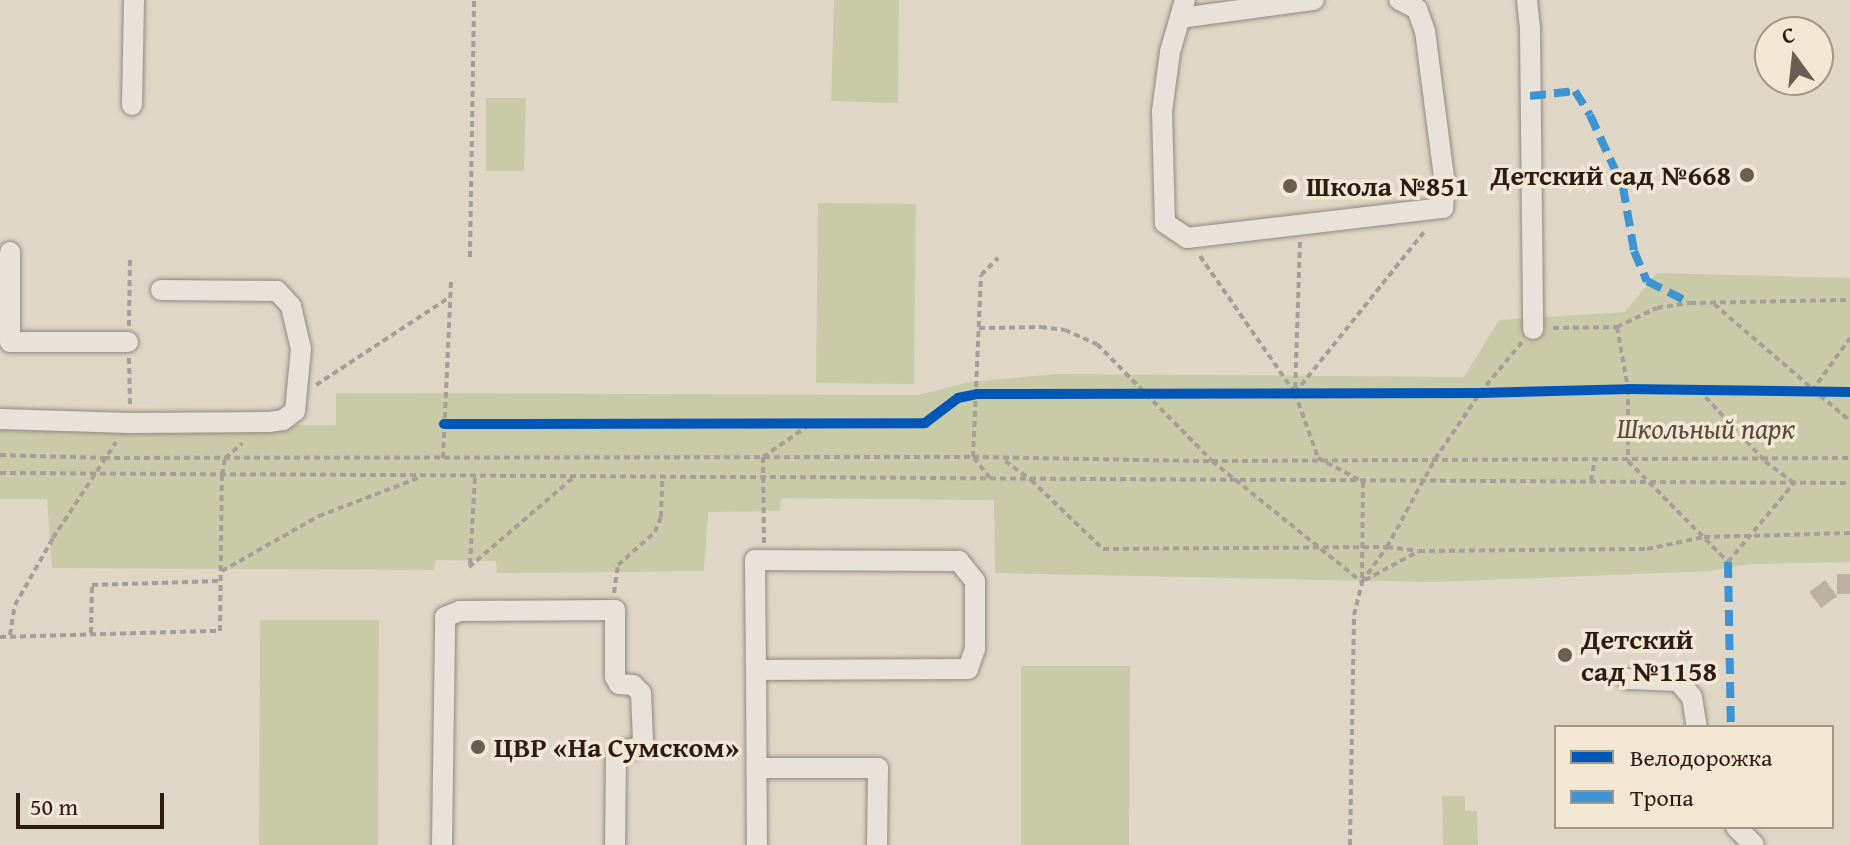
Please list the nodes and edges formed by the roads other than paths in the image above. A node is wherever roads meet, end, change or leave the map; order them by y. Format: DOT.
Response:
graph roads {
  1 [pos="134,0"];
  2 [pos="1314,0"];
  3 [pos="1399,0"];
  4 [pos="1527,0"];
  5 [pos="1183,9"];
  6 [pos="132,105"];
  7 [pos="10,252"];
  8 [pos="161,290"];
  9 [pos="1533,329"];
  10 [pos="128,342"];
  11 [pos="0,419"];
  12 [pos="756,670"];
  13 [pos="1627,679"];
  14 [pos="1697,725"];
  15 [pos="757,768"];
  16 [pos="1738,829"];
  17 [pos="442,845"];
  18 [pos="615,845"];
  19 [pos="757,845"];
  20 [pos="877,845"];
  21 [pos="1754,845"];
  1 -- 6 [label="lane"];
  2 -- 5 [label="lane"];
  3 -- 5 [label="lane"];
  4 -- 9 [label="lane"];
  7 -- 10 [label="lane"];
  8 -- 11 [label="lane"];
  12 -- 12 [label="lane"];
  12 -- 15 [label="lane"];
  13 -- 14 [label="lane"];
  15 -- 19 [label="lane"];
  15 -- 20 [label="lane"];
  16 -- 21 [label="lane"];
  17 -- 18 [label="lane"];
}
